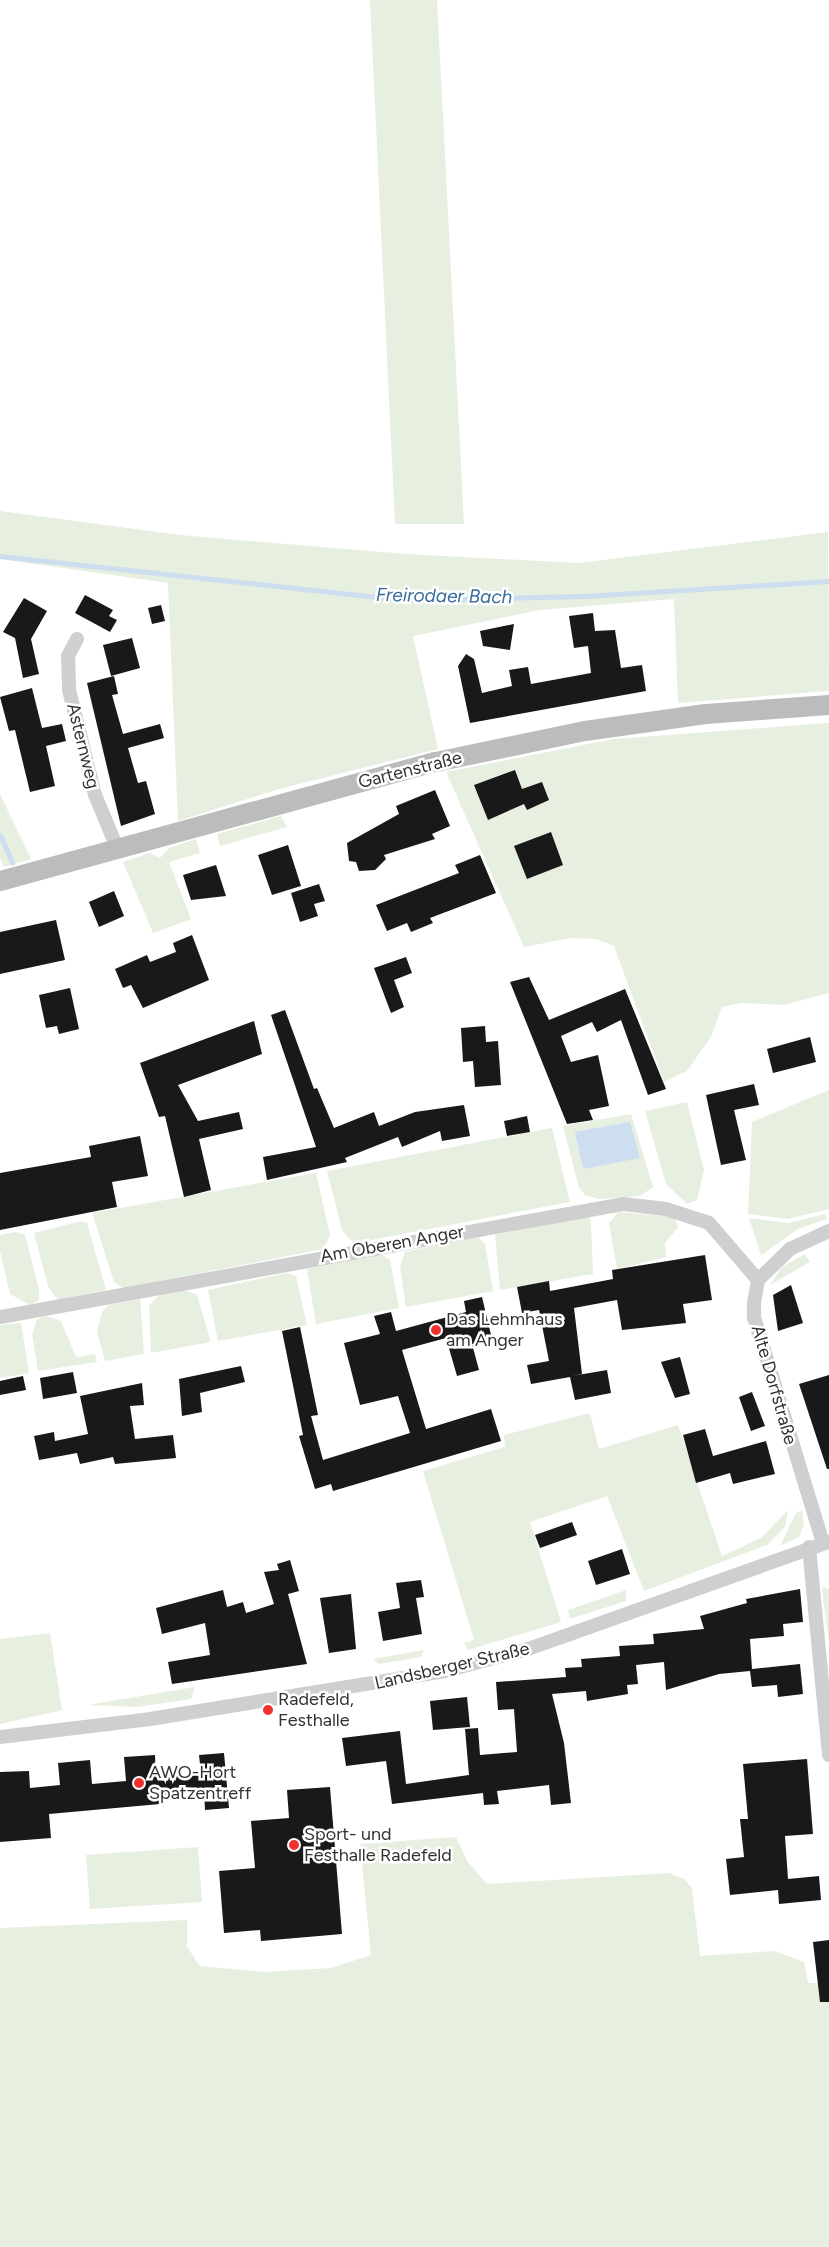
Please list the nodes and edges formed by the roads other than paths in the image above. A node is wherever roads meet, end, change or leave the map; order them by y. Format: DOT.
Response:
graph roads {
  1 [pos="76,639"];
  2 [pos="829,705"];
  3 [pos="118,850"];
  4 [pos="0,881"];
  5 [pos="829,1231"];
  6 [pos="758,1280"];
  7 [pos="0,1317"];
  8 [pos="826,1542"];
  9 [pos="808,1547"];
  10 [pos="0,1737"];
  11 [pos="829,1755"];
  1 -- 3 [label="street, Asternweg"];
  2 -- 3 [label="main road, Gartenstraße"];
  3 -- 4 [label="main road, Gartenstraße"];
  5 -- 6 [label="street"];
  6 -- 7 [label="street, Am Oberen Anger"];
  6 -- 8 [label="street, Alte Dorfstraße"];
  8 -- 9 [label="street, Landsberger Straße"];
  9 -- 10 [label="street, Landsberger Straße"];
  9 -- 11 [label="street"];
}
